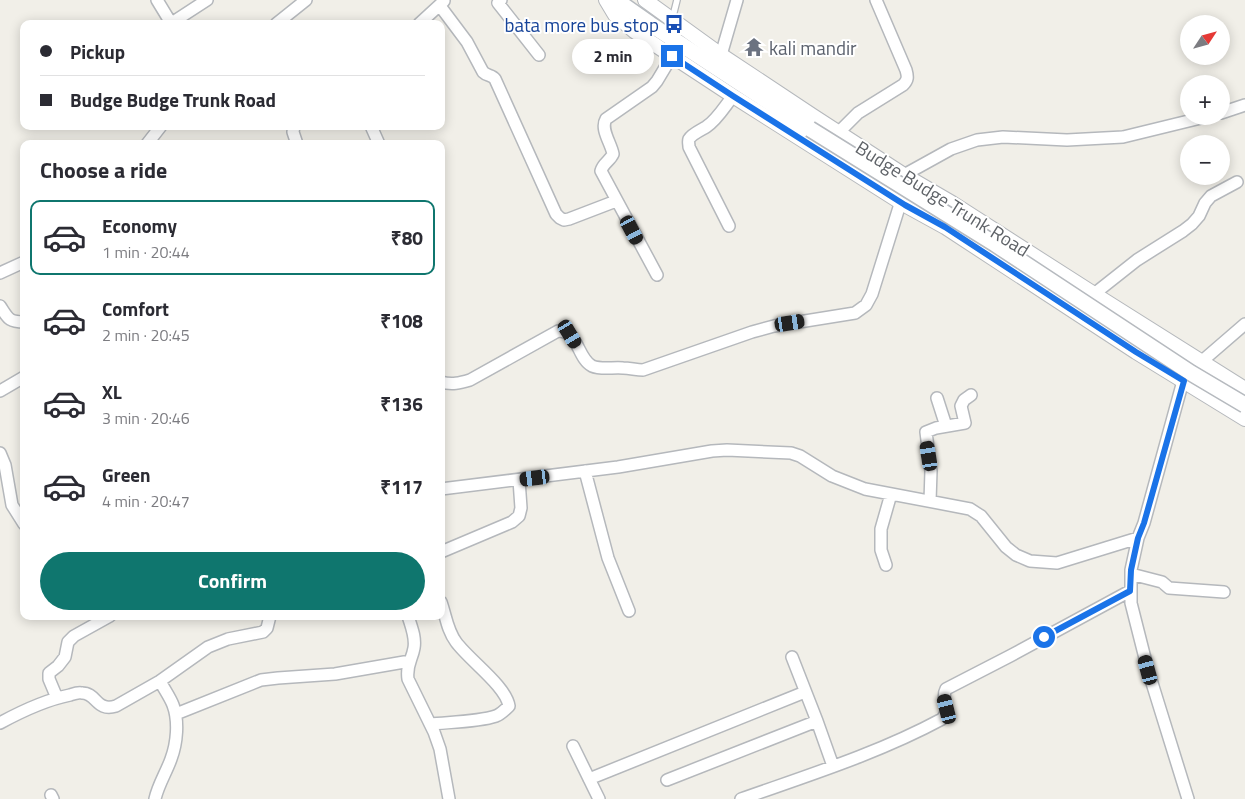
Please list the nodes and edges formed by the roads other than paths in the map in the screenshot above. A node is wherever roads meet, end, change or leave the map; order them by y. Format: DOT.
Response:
graph roads {
  1 [pos="157,0"];
  2 [pos="207,0"];
  3 [pos="306,0"];
  4 [pos="501,0"];
  5 [pos="606,0"];
  6 [pos="616,0"];
  7 [pos="645,0"];
  8 [pos="677,0"];
  9 [pos="737,0"];
  10 [pos="876,0"];
  11 [pos="442,3"];
  12 [pos="659,5"];
  13 [pos="168,20"];
  14 [pos="175,20"];
  15 [pos="281,20"];
  16 [pos="423,20"];
  17 [pos="672,20"];
  18 [pos="539,55"];
  19 [pos="721,55"];
  20 [pos="672,56"];
  21 [pos="733,96"];
  22 [pos="1245,105"];
  23 [pos="1230,109"];
  24 [pos="1180,123"];
  25 [pos="158,130"];
  26 [pos="838,132"];
  27 [pos="150,140"];
  28 [pos="904,174"];
  29 [pos="1237,182"];
  30 [pos="616,201"];
  31 [pos="903,203"];
  32 [pos="730,226"];
  33 [pos="20,264"];
  34 [pos="0,274"];
  35 [pos="657,275"];
  36 [pos="1094,294"];
  37 [pos="0,306"];
  38 [pos="20,322"];
  39 [pos="1245,324"];
  40 [pos="1200,362"];
  41 [pos="20,379"];
  42 [pos="1184,381"];
  43 [pos="445,383"];
  44 [pos="1245,389"];
  45 [pos="0,391"];
  46 [pos="971,395"];
  47 [pos="937,398"];
  48 [pos="1245,405"];
  49 [pos="1245,419"];
  50 [pos="946,426"];
  51 [pos="0,453"];
  52 [pos="584,471"];
  53 [pos="519,480"];
  54 [pos="445,489"];
  55 [pos="891,494"];
  56 [pos="930,501"];
  57 [pos="20,517"];
  58 [pos="1138,538"];
  59 [pos="445,550"];
  60 [pos="886,564"];
  61 [pos="1130,574"];
  62 [pos="1130,591"];
  63 [pos="1224,592"];
  64 [pos="629,611"];
  65 [pos="445,616"];
  66 [pos="103,620"];
  67 [pos="269,620"];
  68 [pos="409,620"];
  69 [pos="792,657"];
  70 [pos="410,661"];
  71 [pos="163,685"];
  72 [pos="805,692"];
  73 [pos="57,698"];
  74 [pos="174,708"];
  75 [pos="817,721"];
  76 [pos="0,723"];
  77 [pos="430,724"];
  78 [pos="573,746"];
  79 [pos="833,766"];
  80 [pos="590,779"];
  81 [pos="666,780"];
  82 [pos="155,799"];
  83 [pos="449,799"];
  84 [pos="599,799"];
  85 [pos="741,799"];
  86 [pos="1188,799"];
  1 -- 13 [label="street"];
  2 -- 14 [label="street"];
  3 -- 15 [label="street"];
  4 -- 18 [label="street"];
  5 -- 20 [label="street, Budge Budge Trunk Road"];
  6 -- 48 [label="main road, bridge"];
  7 -- 12 [label="street, Budge Budge Trunk Road"];
  8 -- 17 [label="lane"];
  9 -- 19 [label="street"];
  10 -- 26 [label="street"];
  11 -- 16 [label="street"];
  11 -- 30 [label="street"];
  12 -- 17 [label="street, Budge Budge Trunk Road"];
  17 -- 19 [label="street, Budge Budge Trunk Road"];
  19 -- 26 [label="street, Budge Budge Trunk Road"];
  20 -- 21 [label="street, Budge Budge Trunk Road"];
  20 -- 30 [label="street"];
  21 -- 31 [label="street, Budge Budge Trunk Road"];
  21 -- 32 [label="street"];
  22 -- 23 [label="street"];
  24 -- 28 [label="street"];
  25 -- 27 [label="street"];
  26 -- 28 [label="street, Budge Budge Trunk Road"];
  28 -- 36 [label="street, Budge Budge Trunk Road"];
  29 -- 36 [label="street"];
  30 -- 35 [label="street"];
  31 -- 42 [label="street, Budge Budge Trunk Road"];
  31 -- 43 [label="street"];
  33 -- 34 [label="street"];
  36 -- 40 [label="street, Budge Budge Trunk Road"];
  37 -- 38 [label="street"];
  39 -- 40 [label="street"];
  40 -- 42 [label="street"];
  40 -- 44 [label="street, Budge Budge Trunk Road"];
  41 -- 45 [label="street"];
  42 -- 49 [label="street, Budge Budge Trunk Road"];
  42 -- 58 [label="street"];
  46 -- 50 [label="street"];
  47 -- 50 [label="street"];
  50 -- 56 [label="street"];
  51 -- 57 [label="street"];
  52 -- 53 [label="street"];
  52 -- 55 [label="street"];
  52 -- 64 [label="street"];
  53 -- 54 [label="street"];
  53 -- 59 [label="street"];
  55 -- 56 [label="street"];
  55 -- 60 [label="street"];
  56 -- 58 [label="street"];
  58 -- 61 [label="street"];
  61 -- 62 [label="street"];
  61 -- 63 [label="street"];
  62 -- 79 [label="street"];
  62 -- 86 [label="street"];
  65 -- 77 [label="street"];
  66 -- 73 [label="street"];
  67 -- 71 [label="street"];
  68 -- 70 [label="street"];
  69 -- 72 [label="street"];
  70 -- 74 [label="street"];
  70 -- 77 [label="street"];
  71 -- 73 [label="street"];
  71 -- 74 [label="street"];
  72 -- 75 [label="street"];
  72 -- 80 [label="street"];
  73 -- 76 [label="street"];
  74 -- 82 [label="street"];
  75 -- 79 [label="street"];
  75 -- 81 [label="street"];
  77 -- 83 [label="street"];
  78 -- 80 [label="street"];
  79 -- 85 [label="street"];
  80 -- 84 [label="street"];
}
